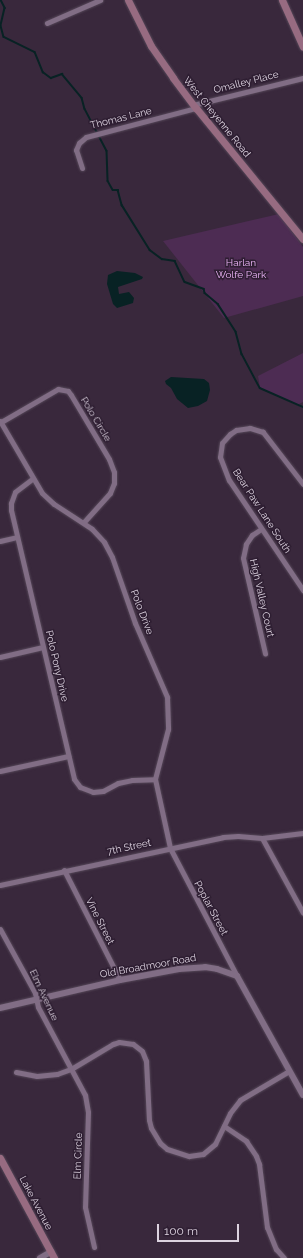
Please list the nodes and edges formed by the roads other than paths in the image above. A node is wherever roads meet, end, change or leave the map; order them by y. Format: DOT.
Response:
graph roads {
  1 [pos="100,0"];
  2 [pos="128,0"];
  3 [pos="282,0"];
  4 [pos="48,23"];
  5 [pos="303,47"];
  6 [pos="303,78"];
  7 [pos="194,106"];
  8 [pos="82,168"];
  9 [pos="303,239"];
  10 [pos="0,422"];
  11 [pos="32,479"];
  12 [pos="303,484"];
  13 [pos="84,522"];
  14 [pos="261,529"];
  15 [pos="17,537"];
  16 [pos="0,541"];
  17 [pos="303,590"];
  18 [pos="43,647"];
  19 [pos="265,653"];
  20 [pos="0,657"];
  21 [pos="68,756"];
  22 [pos="0,771"];
  23 [pos="155,780"];
  24 [pos="303,833"];
  25 [pos="262,838"];
  26 [pos="170,848"];
  27 [pos="64,870"];
  28 [pos="0,884"];
  29 [pos="303,913"];
  30 [pos="0,929"];
  31 [pos="237,976"];
  32 [pos="120,980"];
  33 [pos="37,1000"];
  34 [pos="0,1008"];
  35 [pos="71,1069"];
  36 [pos="289,1071"];
  37 [pos="16,1072"];
  38 [pos="303,1095"];
  39 [pos="224,1126"];
  40 [pos="0,1158"];
  41 [pos="94,1247"];
  42 [pos="53,1255"];
  43 [pos="40,1258"];
  44 [pos="284,1258"];
  1 -- 4 [label="street"];
  2 -- 7 [label="main road, West Cheyenne Road"];
  3 -- 5 [label="main road"];
  6 -- 7 [label="street, Omalley Place"];
  7 -- 8 [label="street, Thomas Lane"];
  7 -- 9 [label="main road, West Cheyenne Road"];
  10 -- 11 [label="street, Polo Drive"];
  10 -- 13 [label="street, Polo Circle"];
  11 -- 13 [label="street, Polo Drive"];
  11 -- 15 [label="street, Polo Pony Drive"];
  12 -- 14 [label="street, Bear Paw Lane South"];
  13 -- 23 [label="street, Polo Drive"];
  14 -- 17 [label="street, Bear Paw Lane South"];
  14 -- 19 [label="street, High Valley Court"];
  15 -- 16 [label="street"];
  15 -- 18 [label="street, Polo Pony Drive"];
  18 -- 20 [label="street"];
  18 -- 21 [label="street, Polo Pony Drive"];
  21 -- 22 [label="street"];
  21 -- 23 [label="street, Polo Pony Drive"];
  23 -- 26 [label="street, Polo Drive"];
  24 -- 25 [label="street, 7th Street"];
  25 -- 26 [label="street, 7th Street"];
  25 -- 29 [label="street"];
  26 -- 27 [label="street, 7th Street"];
  26 -- 31 [label="street, Poplar Street"];
  27 -- 28 [label="street, 7th Street"];
  27 -- 32 [label="street, Vine Street"];
  30 -- 33 [label="street, Elm Avenue"];
  31 -- 32 [label="street, Old Broadmoor Road"];
  31 -- 36 [label="street"];
  32 -- 33 [label="street, Old Broadmoor Road"];
  33 -- 34 [label="street, Old Broadmoor Road"];
  33 -- 35 [label="street, Elm Avenue"];
  35 -- 37 [label="street"];
  35 -- 39 [label="street"];
  35 -- 41 [label="street, Elm Circle"];
  36 -- 38 [label="street"];
  36 -- 39 [label="street"];
  39 -- 44 [label="street"];
  40 -- 42 [label="main road, Lake Avenue"];
  42 -- 43 [label="street"];
}
